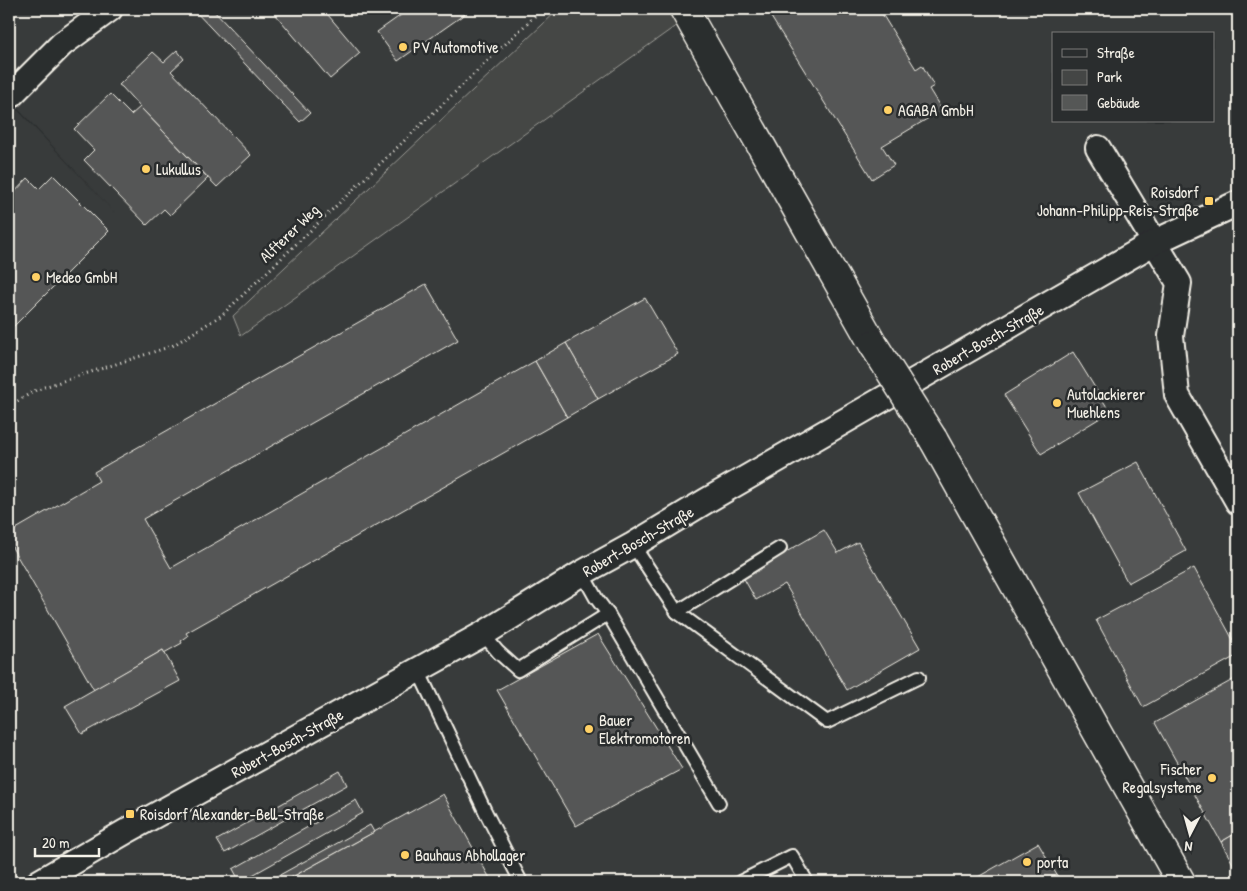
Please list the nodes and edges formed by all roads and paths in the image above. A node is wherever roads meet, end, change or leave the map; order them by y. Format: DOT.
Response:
graph roads {
  1 [pos="110,9"];
  2 [pos="542,9"];
  3 [pos="684,9"];
  4 [pos="9,98"];
  5 [pos="1098,148"];
  6 [pos="1238,203"];
  7 [pos="1155,242"];
  8 [pos="9,406"];
  9 [pos="1238,502"];
  10 [pos="633,545"];
  11 [pos="780,548"];
  12 [pos="582,574"];
  13 [pos="678,612"];
  14 [pos="608,614"];
  15 [pos="483,634"];
  16 [pos="418,670"];
  17 [pos="919,677"];
  18 [pos="719,803"];
  19 [pos="39,882"];
  20 [pos="521,882"];
  21 [pos="740,882"];
  22 [pos="807,882"];
  23 [pos="1181,882"];
  1 -- 4 [label="street"];
  2 -- 8 [label="path, Alfterer Weg"];
  3 -- 23 [label="main road, bridge"];
  5 -- 7 [label="street"];
  6 -- 7 [label="street, Robert-Bosch-Straße"];
  7 -- 9 [label="street"];
  7 -- 10 [label="street, Robert-Bosch-Straße"];
  10 -- 12 [label="street, Robert-Bosch-Straße"];
  10 -- 13 [label="lane"];
  11 -- 13 [label="lane"];
  12 -- 14 [label="lane"];
  12 -- 15 [label="street, Robert-Bosch-Straße"];
  13 -- 17 [label="lane"];
  14 -- 15 [label="lane"];
  14 -- 18 [label="lane"];
  15 -- 16 [label="street, Robert-Bosch-Straße"];
  16 -- 19 [label="street, Robert-Bosch-Straße"];
  16 -- 20 [label="lane"];
  21 -- 22 [label="lane"];
}
